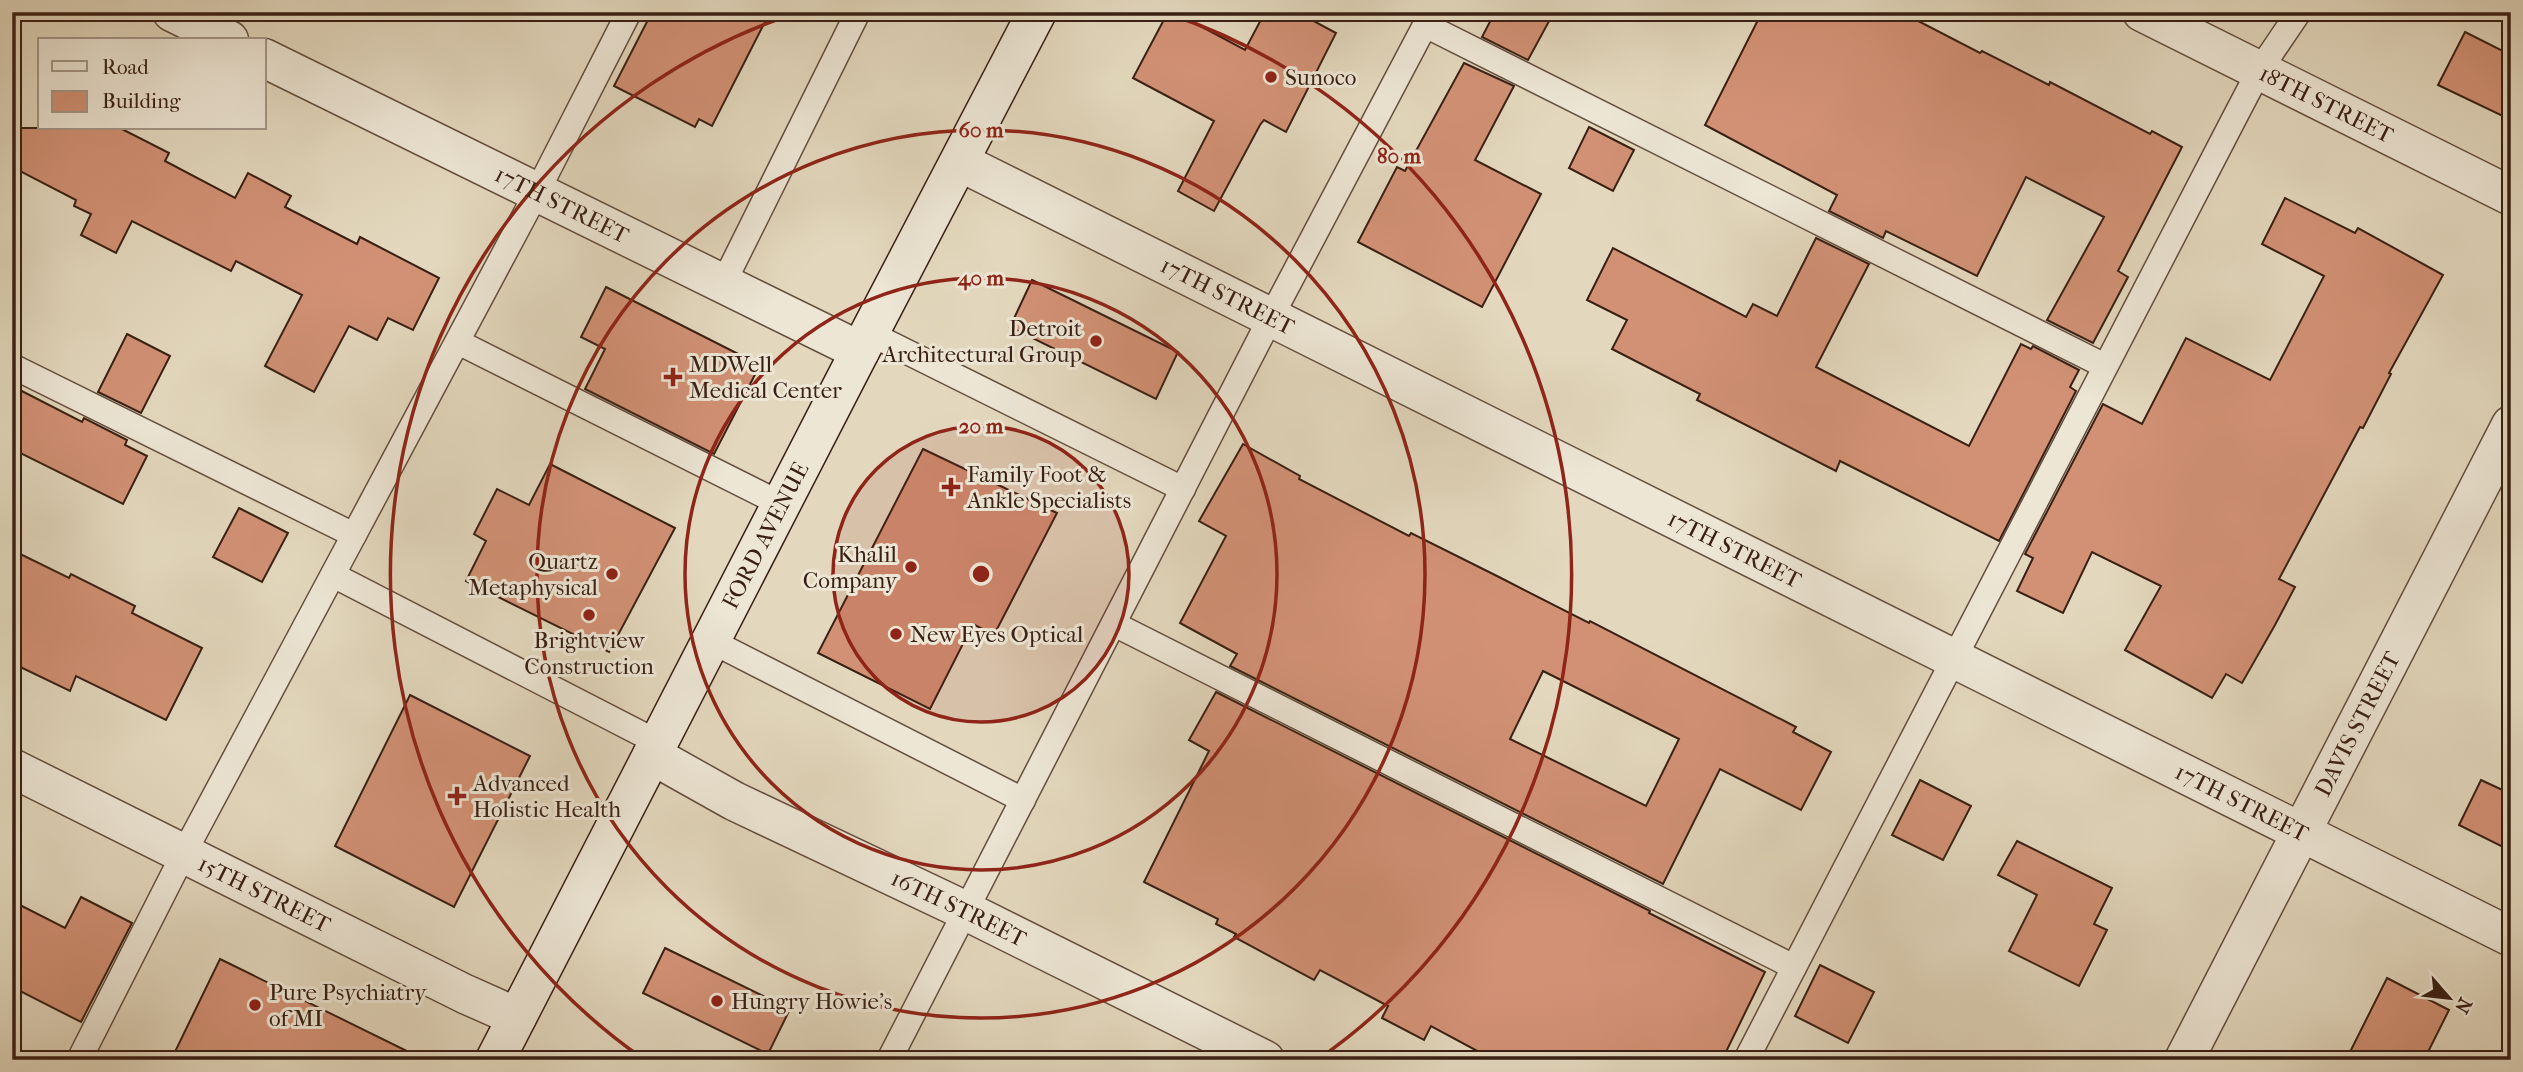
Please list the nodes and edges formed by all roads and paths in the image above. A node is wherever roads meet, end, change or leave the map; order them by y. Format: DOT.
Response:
graph roads {
  1 [pos="172,12"];
  2 [pos="629,12"];
  3 [pos="858,12"];
  4 [pos="2141,12"];
  5 [pos="2299,12"];
  6 [pos="1026,16"];
  7 [pos="1429,19"];
  8 [pos="225,38"];
  9 [pos="266,59"];
  10 [pos="2259,71"];
  11 [pos="960,162"];
  12 [pos="537,192"];
  13 [pos="2511,196"];
  14 [pos="723,284"];
  15 [pos="1271,317"];
  16 [pos="458,342"];
  17 [pos="864,342"];
  18 [pos="12,366"];
  19 [pos="2105,366"];
  20 [pos="2511,425"];
  21 [pos="1183,489"];
  22 [pos="781,504"];
  23 [pos="354,535"];
  24 [pos="333,575"];
  25 [pos="1114,624"];
  26 [pos="711,641"];
  27 [pos="1952,659"];
  28 [pos="655,749"];
  29 [pos="12,768"];
  30 [pos="1023,800"];
  31 [pos="2301,833"];
  32 [pos="184,853"];
  33 [pos="966,911"];
  34 [pos="2511,937"];
  35 [pos="1794,967"];
  36 [pos="517,1017"];
  37 [pos="79,1060"];
  38 [pos="495,1060"];
  39 [pos="889,1060"];
  40 [pos="1265,1060"];
  41 [pos="1746,1060"];
  42 [pos="2184,1060"];
  1 -- 8 [label="street"];
  2 -- 12 [label="lane"];
  3 -- 14 [label="lane"];
  4 -- 10 [label="street, 18TH STREET"];
  5 -- 10 [label="lane"];
  6 -- 11 [label="street, FORD AVENUE"];
  7 -- 15 [label="lane"];
  7 -- 19 [label="lane"];
  9 -- 12 [label="street, 17TH STREET"];
  10 -- 13 [label="street, 18TH STREET"];
  10 -- 19 [label="lane"];
  11 -- 15 [label="street, 17TH STREET"];
  11 -- 17 [label="street, FORD AVENUE"];
  12 -- 14 [label="street, 17TH STREET"];
  12 -- 16 [label="lane"];
  14 -- 17 [label="street, 17TH STREET"];
  15 -- 21 [label="lane"];
  15 -- 27 [label="street, 17TH STREET"];
  16 -- 22 [label="lane"];
  16 -- 23 [label="lane"];
  17 -- 21 [label="lane"];
  17 -- 22 [label="street, FORD AVENUE"];
  18 -- 23 [label="lane"];
  19 -- 27 [label="lane"];
  20 -- 31 [label="street, DAVIS STREET"];
  21 -- 25 [label="lane"];
  22 -- 26 [label="street, FORD AVENUE"];
  23 -- 24 [label="lane"];
  24 -- 28 [label="lane"];
  24 -- 32 [label="lane"];
  25 -- 30 [label="lane"];
  25 -- 35 [label="lane"];
  26 -- 28 [label="street, FORD AVENUE"];
  26 -- 30 [label="lane"];
  27 -- 31 [label="street, 17TH STREET"];
  27 -- 35 [label="lane"];
  28 -- 33 [label="street, 16TH STREET"];
  28 -- 36 [label="street, FORD AVENUE"];
  29 -- 32 [label="street, 15TH STREET"];
  30 -- 33 [label="lane"];
  31 -- 34 [label="street, 17TH STREET"];
  31 -- 42 [label="street, DAVIS STREET"];
  32 -- 36 [label="street, 15TH STREET"];
  32 -- 37 [label="lane"];
  33 -- 39 [label="lane"];
  33 -- 40 [label="street, 16TH STREET"];
  35 -- 41 [label="lane"];
  36 -- 38 [label="street, FORD AVENUE"];
}
